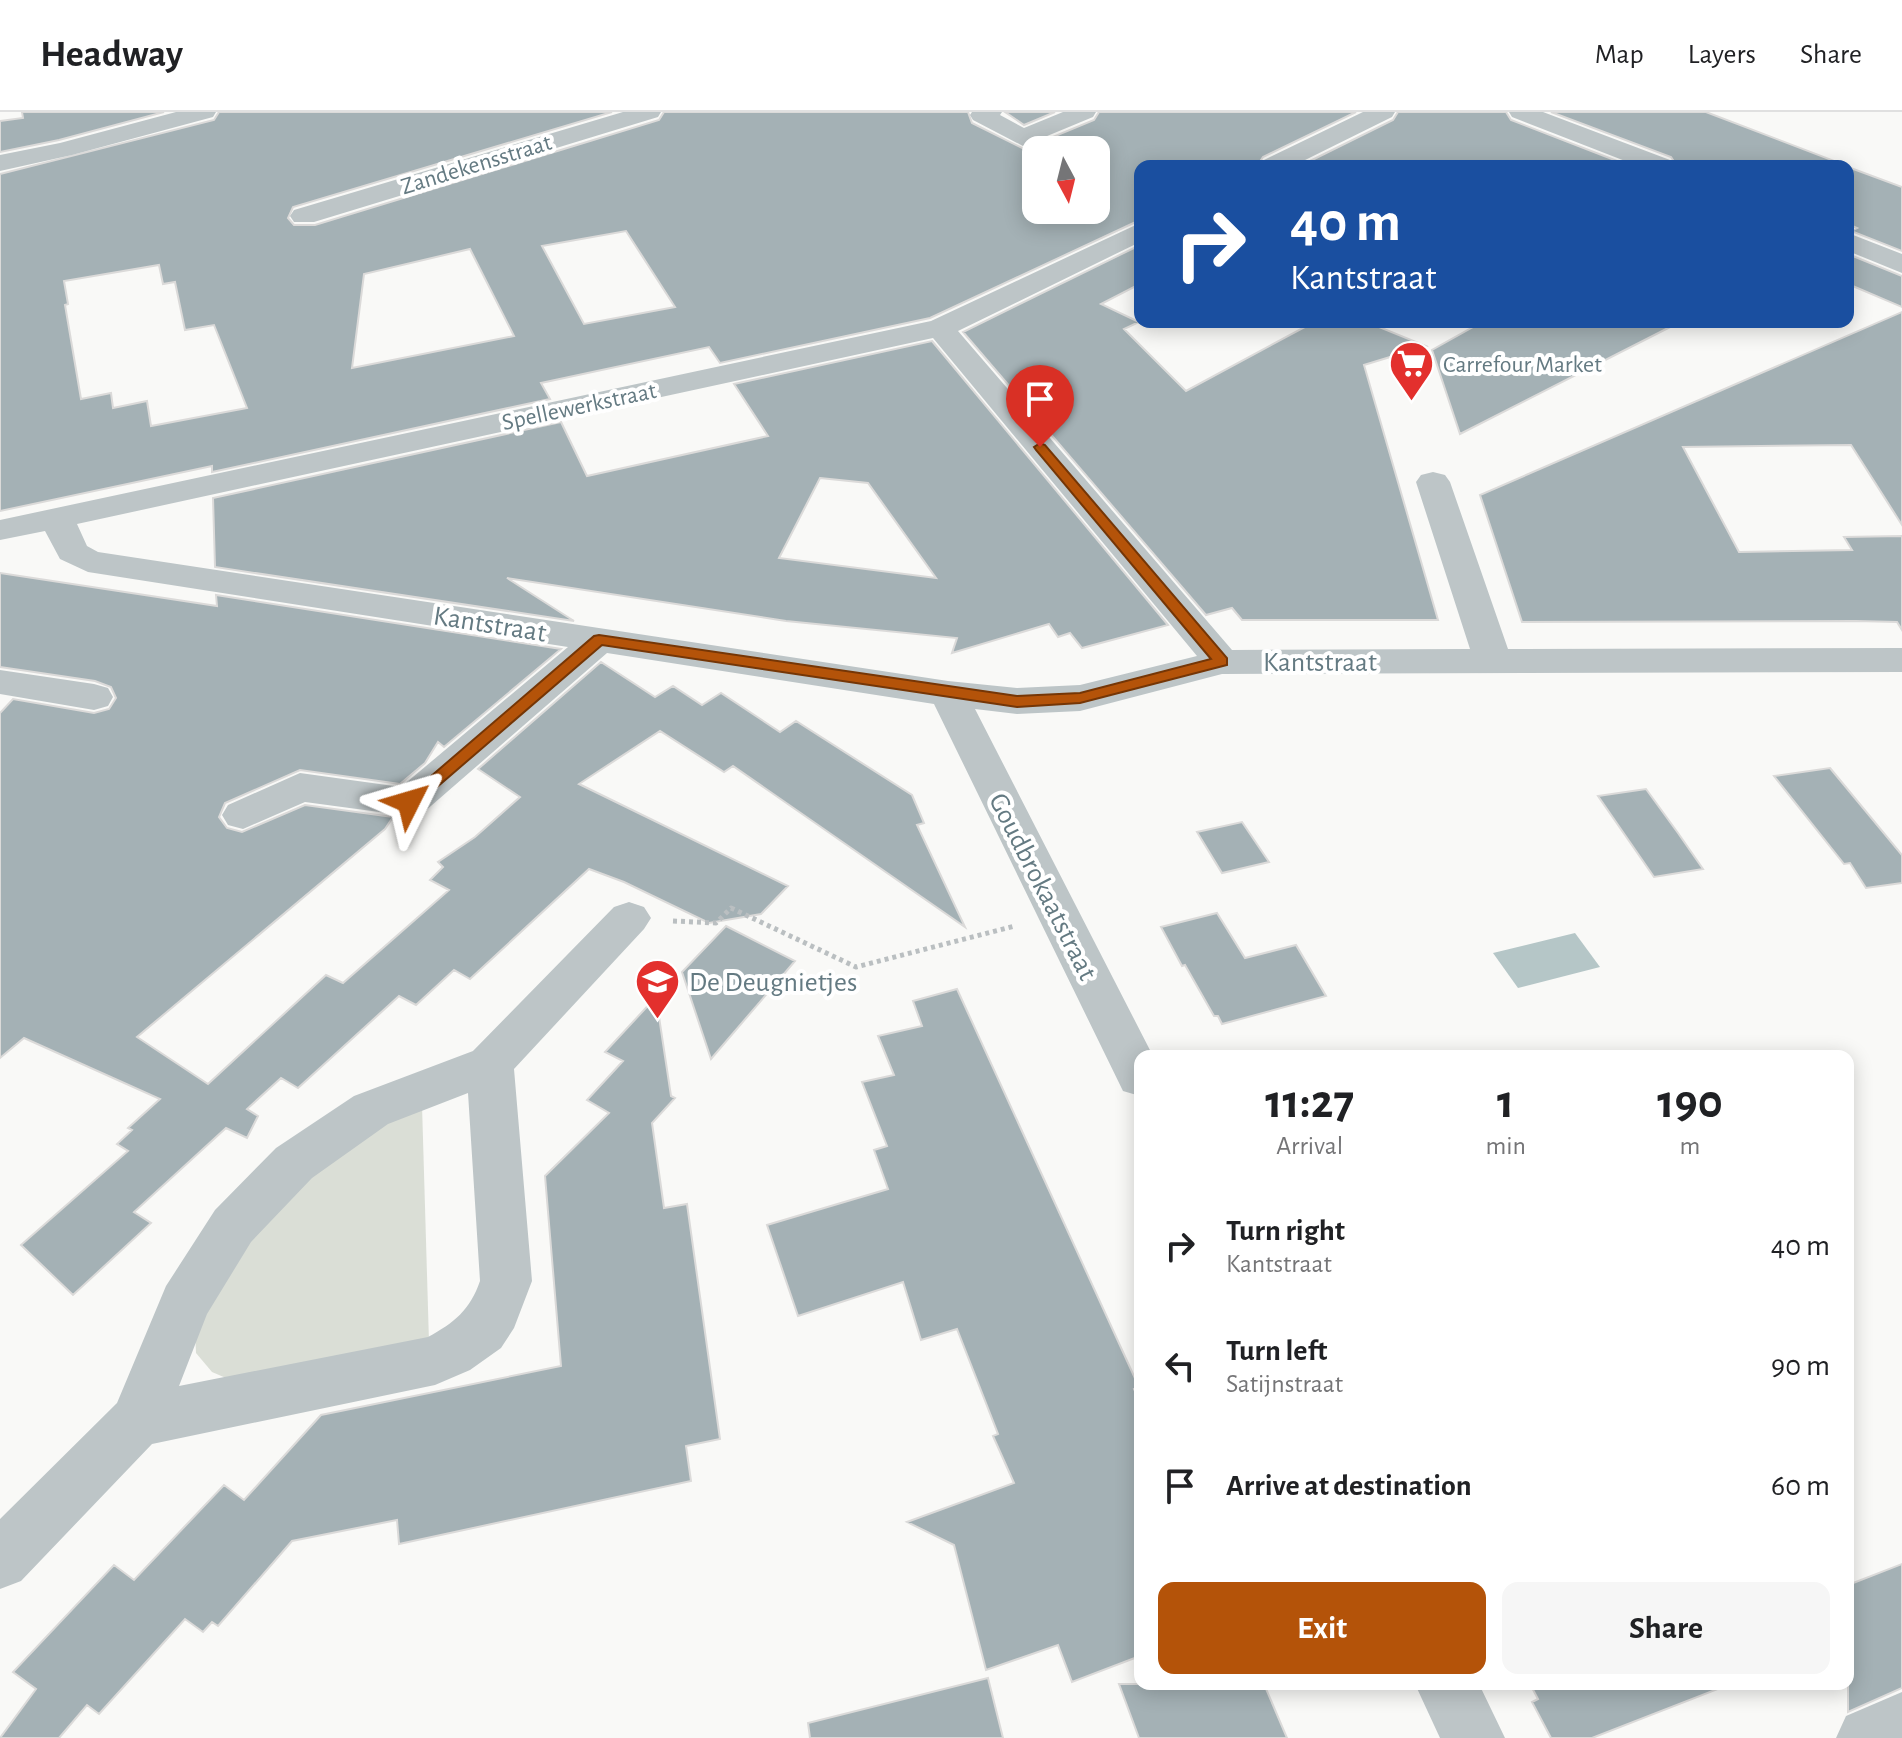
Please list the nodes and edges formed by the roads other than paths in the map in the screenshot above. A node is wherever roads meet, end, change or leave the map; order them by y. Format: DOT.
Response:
graph roads {
  1 [pos="204,112"];
  2 [pos="649,112"];
  3 [pos="990,112"];
  4 [pos="1084,112"];
  5 [pos="1383,112"];
  6 [pos="1521,112"];
  7 [pos="1304,151"];
  8 [pos="1285,160"];
  9 [pos="1327,160"];
  10 [pos="1645,160"];
  11 [pos="0,163"];
  12 [pos="304,216"];
  13 [pos="1134,234"];
  14 [pos="1854,244"];
  15 [pos="1902,264"];
  16 [pos="940,328"];
  17 [pos="1433,482"];
  18 [pos="57,518"];
  19 [pos="0,530"];
  20 [pos="599,640"];
  21 [pos="1902,660"];
  22 [pos="1493,661"];
  23 [pos="1222,662"];
  24 [pos="0,682"];
  25 [pos="948,694"];
  26 [pos="94,697"];
  27 [pos="243,815"];
  28 [pos="629,918"];
  29 [pos="490,1064"];
  30 [pos="1134,1065"];
  31 [pos="137,1421"];
  32 [pos="0,1560"];
  33 [pos="1449,1690"];
  34 [pos="1902,1723"];
  35 [pos="1473,1738"];
  36 [pos="1868,1738"];
  1 -- 11 [label="street"];
  2 -- 12 [label="street, Zandekensstraat"];
  3 -- 4 [label="street"];
  5 -- 7 [label="street"];
  6 -- 10 [label="street"];
  7 -- 8 [label="street"];
  7 -- 9 [label="street"];
  13 -- 16 [label="street, Spellewerkstraat"];
  14 -- 15 [label="street"];
  16 -- 18 [label="street, Spellewerkstraat"];
  16 -- 23 [label="street"];
  17 -- 22 [label="street"];
  18 -- 19 [label="street, Spellewerkstraat"];
  18 -- 20 [label="street, Kantstraat"];
  20 -- 25 [label="street, Kantstraat"];
  20 -- 27 [label="street"];
  21 -- 22 [label="street, Kantstraat"];
  22 -- 23 [label="street, Kantstraat"];
  23 -- 25 [label="street, Kantstraat"];
  24 -- 26 [label="street"];
  25 -- 30 [label="street, Goudbrokaatstraat"];
  28 -- 29 [label="street"];
  29 -- 31 [label="street"];
  29 -- 31 [label="street"];
  31 -- 32 [label="street"];
  33 -- 35 [label="street"];
  34 -- 36 [label="street"];
}
